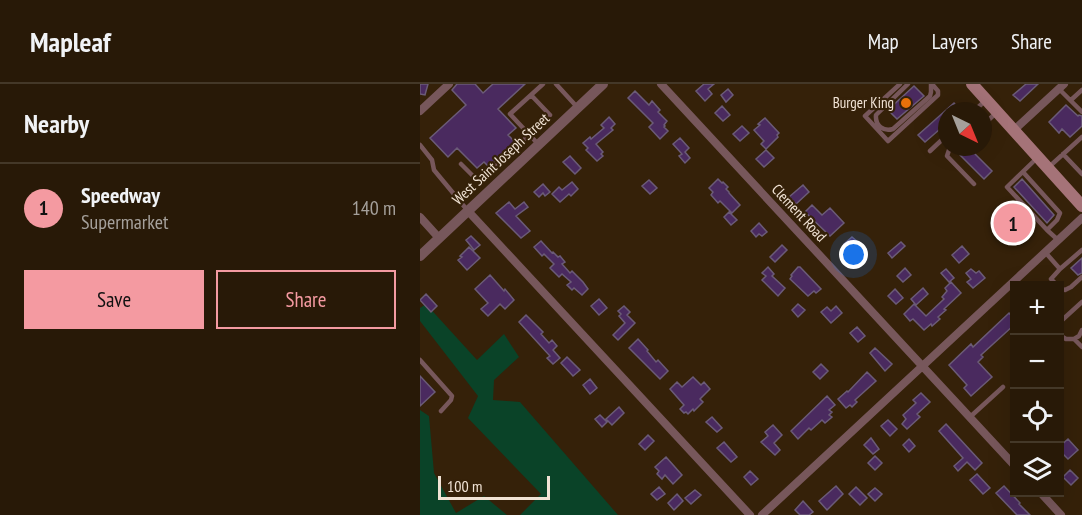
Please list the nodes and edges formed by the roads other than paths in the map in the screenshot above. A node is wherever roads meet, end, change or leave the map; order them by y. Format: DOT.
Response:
graph roads {
  1 [pos="449,84"];
  2 [pos="543,84"];
  3 [pos="556,84"];
  4 [pos="603,84"];
  5 [pos="900,84"];
  6 [pos="908,84"];
  7 [pos="931,84"];
  8 [pos="972,84"];
  9 [pos="663,85"];
  10 [pos="1061,86"];
  11 [pos="1082,90"];
  12 [pos="531,95"];
  13 [pos="986,100"];
  14 [pos="1071,100"];
  15 [pos="578,108"];
  16 [pos="420,111"];
  17 [pos="998,112"];
  18 [pos="1082,112"];
  19 [pos="550,115"];
  20 [pos="992,117"];
  21 [pos="1014,130"];
  22 [pos="529,135"];
  23 [pos="1082,137"];
  24 [pos="938,143"];
  25 [pos="420,145"];
  26 [pos="538,145"];
  27 [pos="930,151"];
  28 [pos="1063,154"];
  29 [pos="947,156"];
  30 [pos="1038,157"];
  31 [pos="504,158"];
  32 [pos="461,164"];
  33 [pos="513,168"];
  34 [pos="1048,168"];
  35 [pos="1023,172"];
  36 [pos="1082,174"];
  37 [pos="479,182"];
  38 [pos="974,183"];
  39 [pos="489,192"];
  40 [pos="1082,206"];
  41 [pos="468,211"];
  42 [pos="420,217"];
  43 [pos="1082,218"];
  44 [pos="1047,230"];
  45 [pos="439,238"];
  46 [pos="1058,240"];
  47 [pos="1082,250"];
  48 [pos="1045,252"];
  49 [pos="421,253"];
  50 [pos="1060,269"];
  51 [pos="1082,277"];
  52 [pos="1020,281"];
  53 [pos="1053,281"];
  54 [pos="1010,290"];
  55 [pos="1064,290"];
  56 [pos="1082,302"];
  57 [pos="1064,318"];
  58 [pos="1082,330"];
  59 [pos="1060,335"];
  60 [pos="1082,337"];
  61 [pos="1078,343"];
  62 [pos="420,360"];
  63 [pos="923,366"];
  64 [pos="1004,387"];
  65 [pos="441,411"];
  66 [pos="970,417"];
  67 [pos="1010,461"];
  68 [pos="1045,497"];
  69 [pos="750,515"];
  70 [pos="762,515"];
  71 [pos="1061,515"];
  1 -- 16 [label="street"];
  2 -- 12 [label="lane"];
  3 -- 15 [label="lane"];
  4 -- 15 [label="street, West Saint Joseph Street"];
  5 -- 7 [label="lane"];
  6 -- 7 [label="lane"];
  8 -- 13 [label="main road"];
  9 -- 63 [label="street, Clement Road"];
  10 -- 14 [label="lane"];
  10 -- 21 [label="street"];
  11 -- 14 [label="lane"];
  12 -- 19 [label="lane"];
  12 -- 22 [label="lane"];
  13 -- 17 [label="main road"];
  14 -- 18 [label="lane"];
  15 -- 26 [label="street, West Saint Joseph Street"];
  17 -- 20 [label="lane"];
  17 -- 21 [label="main road"];
  21 -- 30 [label="main road"];
  22 -- 26 [label="lane"];
  22 -- 31 [label="lane"];
  23 -- 28 [label="lane"];
  24 -- 27 [label="lane"];
  25 -- 41 [label="lane"];
  26 -- 33 [label="street, West Saint Joseph Street"];
  28 -- 34 [label="lane"];
  28 -- 36 [label="lane"];
  29 -- 38 [label="lane"];
  30 -- 34 [label="main road"];
  30 -- 35 [label="lane"];
  31 -- 33 [label="lane"];
  31 -- 37 [label="lane"];
  32 -- 37 [label="lane"];
  33 -- 39 [label="street, West Saint Joseph Street"];
  34 -- 40 [label="main road"];
  35 -- 44 [label="lane"];
  35 -- 44 [label="lane"];
  37 -- 39 [label="lane"];
  39 -- 41 [label="street, West Saint Joseph Street"];
  41 -- 45 [label="street, West Saint Joseph Street"];
  41 -- 69 [label="street"];
  42 -- 45 [label="street"];
  43 -- 46 [label="street"];
  44 -- 46 [label="lane"];
  45 -- 49 [label="street, West Saint Joseph Street"];
  46 -- 48 [label="street"];
  47 -- 50 [label="lane"];
  48 -- 50 [label="lane"];
  48 -- 52 [label="street"];
  50 -- 53 [label="lane"];
  51 -- 55 [label="lane"];
  54 -- 63 [label="street"];
  56 -- 57 [label="lane"];
  58 -- 61 [label="lane"];
  59 -- 61 [label="lane"];
  60 -- 61 [label="lane"];
  62 -- 65 [label="lane"];
  63 -- 66 [label="street, Clement Road"];
  63 -- 70 [label="street"];
  64 -- 66 [label="lane"];
  66 -- 67 [label="street, Clement Road"];
  68 -- 71 [label="street"];
}
